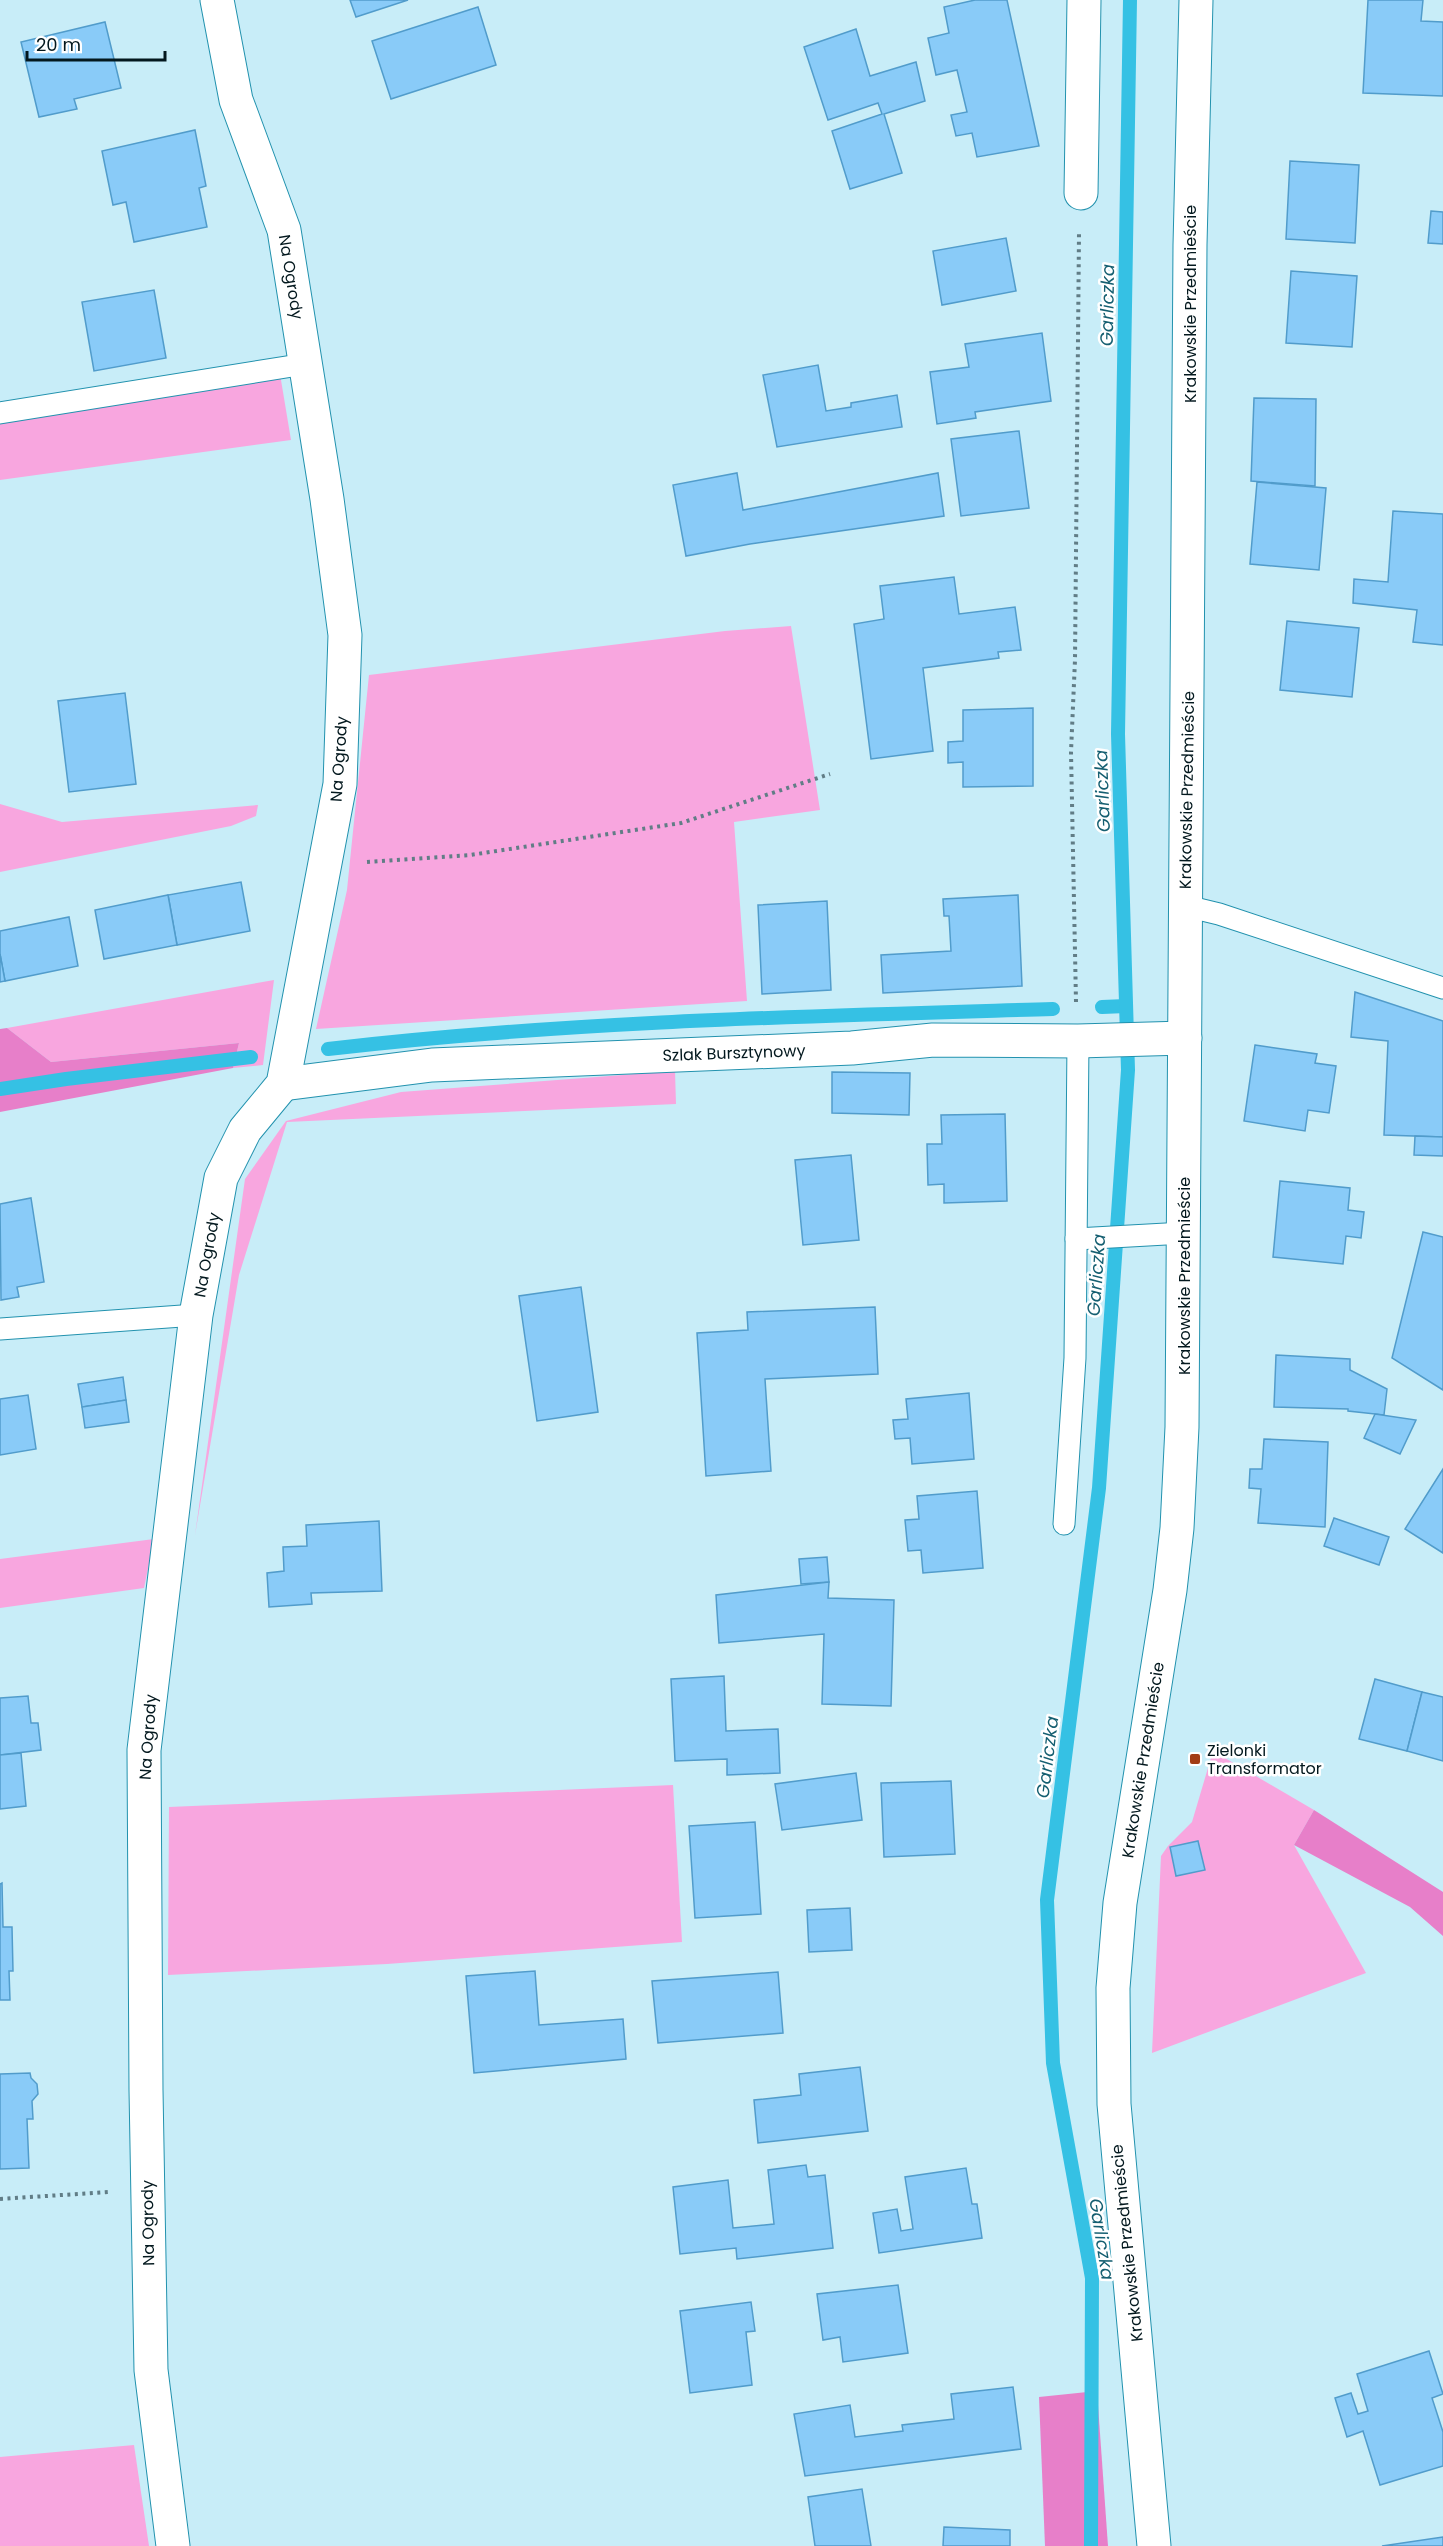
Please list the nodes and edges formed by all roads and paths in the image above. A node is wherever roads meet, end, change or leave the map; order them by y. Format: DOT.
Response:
graph roads {
  1 [pos="217,0"];
  2 [pos="1084,0"];
  3 [pos="1196,0"];
  4 [pos="1081,193"];
  5 [pos="305,363"];
  6 [pos="0,413"];
  7 [pos="830,774"];
  8 [pos="325,866"];
  9 [pos="1186,906"];
  10 [pos="1443,988"];
  11 [pos="1185,1038"];
  12 [pos="1089,1041"];
  13 [pos="283,1084"];
  14 [pos="1184,1233"];
  15 [pos="1084,1238"];
  16 [pos="196,1315"];
  17 [pos="0,1329"];
  18 [pos="1064,1524"];
  19 [pos="147,2190"];
  20 [pos="0,2199"];
  21 [pos="173,2546"];
  22 [pos="1155,2546"];
  1 -- 5 [label="street, Na Ogrody"];
  2 -- 4 [label="street"];
  3 -- 9 [label="street, Krakowskie Przedmieście"];
  4 -- 12 [label="path"];
  5 -- 6 [label="lane"];
  5 -- 8 [label="street, Na Ogrody"];
  7 -- 8 [label="path"];
  8 -- 13 [label="street, Na Ogrody"];
  9 -- 10 [label="lane"];
  9 -- 11 [label="street, Krakowskie Przedmieście"];
  11 -- 12 [label="street, Szlak Bursztynowy"];
  11 -- 14 [label="street, Krakowskie Przedmieście"];
  12 -- 13 [label="street, Szlak Bursztynowy"];
  12 -- 15 [label="lane"];
  13 -- 16 [label="street, Na Ogrody"];
  14 -- 15 [label="lane"];
  14 -- 22 [label="street, Krakowskie Przedmieście"];
  15 -- 18 [label="lane"];
  16 -- 17 [label="lane"];
  16 -- 19 [label="street, Na Ogrody"];
  19 -- 20 [label="path"];
  19 -- 21 [label="street, Na Ogrody"];
}
